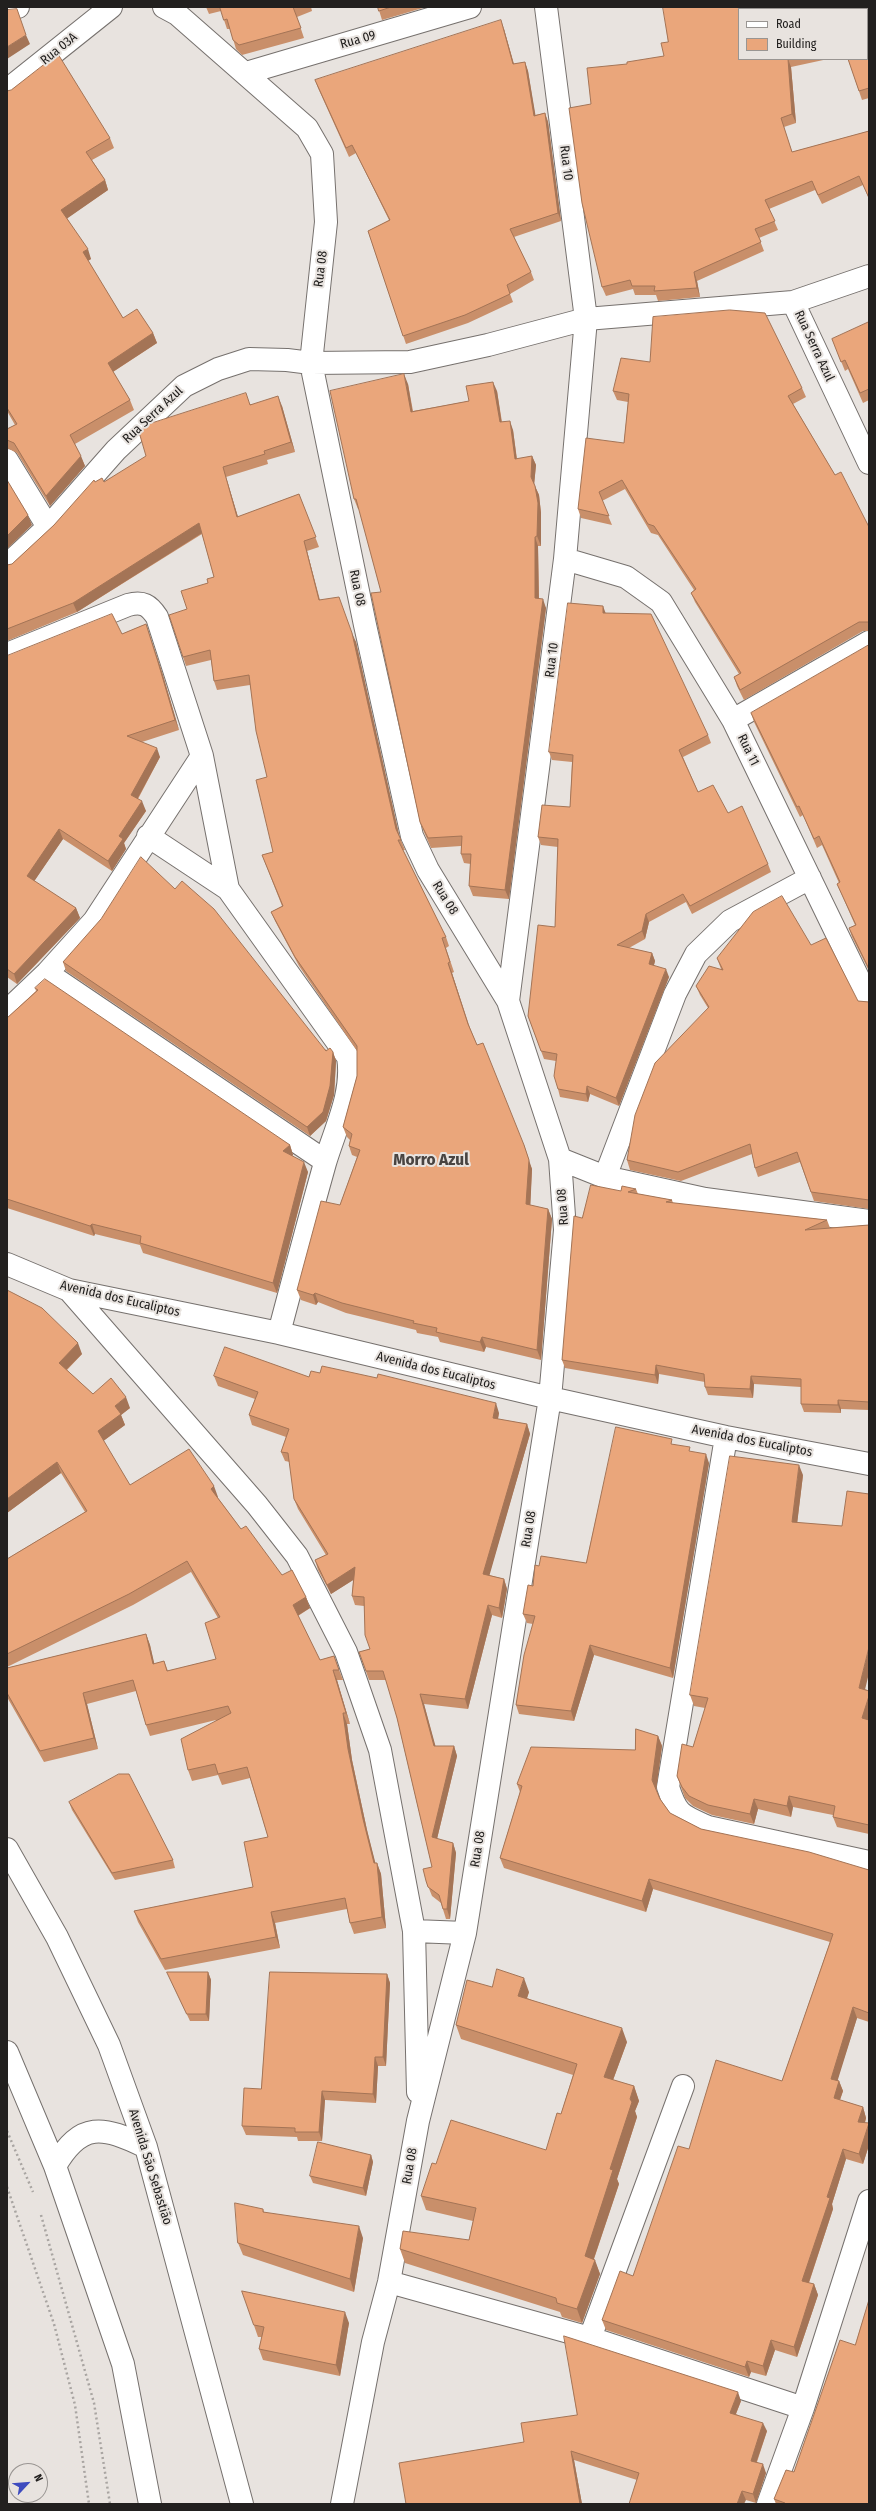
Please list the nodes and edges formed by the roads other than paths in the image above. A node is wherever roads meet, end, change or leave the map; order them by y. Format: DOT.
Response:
graph roads {
  1 [pos="18,7"];
  2 [pos="111,7"];
  3 [pos="470,7"];
  4 [pos="546,7"];
  5 [pos="7,9"];
  6 [pos="172,9"];
  7 [pos="246,74"];
  8 [pos="7,90"];
  9 [pos="869,276"];
  10 [pos="793,302"];
  11 [pos="586,319"];
  12 [pos="311,363"];
  13 [pos="7,460"];
  14 [pos="869,463"];
  15 [pos="48,527"];
  16 [pos="565,559"];
  17 [pos="7,565"];
  18 [pos="869,642"];
  19 [pos="7,654"];
  20 [pos="733,720"];
  21 [pos="202,756"];
  22 [pos="148,836"];
  23 [pos="810,878"];
  24 [pos="228,889"];
  25 [pos="47,973"];
  26 [pos="869,1000"];
  27 [pos="508,1001"];
  28 [pos="7,1011"];
  29 [pos="560,1159"];
  30 [pos="325,1161"];
  31 [pos="605,1177"];
  32 [pos="869,1221"];
  33 [pos="7,1264"];
  34 [pos="69,1290"];
  35 [pos="279,1333"];
  36 [pos="550,1398"];
  37 [pos="726,1437"];
  38 [pos="869,1464"];
  39 [pos="7,1849"];
  40 [pos="869,1862"];
  41 [pos="414,1931"];
  42 [pos="465,1933"];
  43 [pos="7,2052"];
  44 [pos="683,2086"];
  45 [pos="418,2121"];
  46 [pos="146,2147"];
  47 [pos="55,2166"];
  48 [pos="869,2201"];
  49 [pos="389,2282"];
  50 [pos="590,2338"];
  51 [pos="803,2408"];
  52 [pos="150,2504"];
  53 [pos="242,2504"];
  54 [pos="342,2504"];
  55 [pos="768,2504"];
  1 -- 5 [label="street"];
  2 -- 8 [label="street, Rua 03A"];
  3 -- 7 [label="street, Rua 09"];
  4 -- 11 [label="street, Rua 10"];
  6 -- 7 [label="street, Rua 08"];
  7 -- 12 [label="street, Rua 08"];
  9 -- 10 [label="street, Rua Serra Azul"];
  10 -- 11 [label="street"];
  10 -- 14 [label="street, Rua Serra Azul"];
  11 -- 12 [label="street, Rua Serra Azul"];
  11 -- 16 [label="street, Rua 10"];
  12 -- 15 [label="street, Rua Serra Azul"];
  12 -- 27 [label="street, Rua 08"];
  13 -- 15 [label="street"];
  15 -- 17 [label="street, Rua Serra Azul"];
  16 -- 20 [label="street, Rua 11"];
  16 -- 27 [label="street, Rua 10"];
  18 -- 20 [label="street"];
  19 -- 21 [label="street"];
  20 -- 23 [label="street, Rua 11"];
  21 -- 22 [label="street"];
  21 -- 24 [label="street"];
  22 -- 24 [label="street"];
  22 -- 25 [label="street"];
  23 -- 26 [label="street, Rua 11"];
  23 -- 31 [label="street"];
  24 -- 30 [label="street"];
  25 -- 28 [label="street"];
  25 -- 30 [label="street"];
  27 -- 29 [label="street, Rua 08"];
  29 -- 31 [label="street"];
  29 -- 36 [label="street, Rua 08"];
  30 -- 35 [label="street"];
  31 -- 32 [label="street"];
  33 -- 34 [label="street, Avenida dos Eucaliptos"];
  34 -- 35 [label="street, Avenida dos Eucaliptos"];
  34 -- 41 [label="street"];
  35 -- 36 [label="street, Avenida dos Eucaliptos"];
  36 -- 37 [label="street, Avenida dos Eucaliptos"];
  36 -- 42 [label="street, Rua 08"];
  37 -- 38 [label="street, Avenida dos Eucaliptos"];
  37 -- 40 [label="street"];
  39 -- 46 [label="street, Avenida São Sebastião"];
  41 -- 42 [label="street"];
  41 -- 45 [label="street"];
  42 -- 45 [label="street, Rua 08"];
  43 -- 47 [label="street"];
  44 -- 50 [label="street"];
  45 -- 49 [label="street, Rua 08"];
  46 -- 47 [label="street"];
  46 -- 53 [label="street, Avenida São Sebastião"];
  47 -- 52 [label="street"];
  48 -- 51 [label="street"];
  49 -- 50 [label="street"];
  49 -- 54 [label="street, Rua 08"];
  50 -- 51 [label="street"];
  51 -- 55 [label="street"];
}
